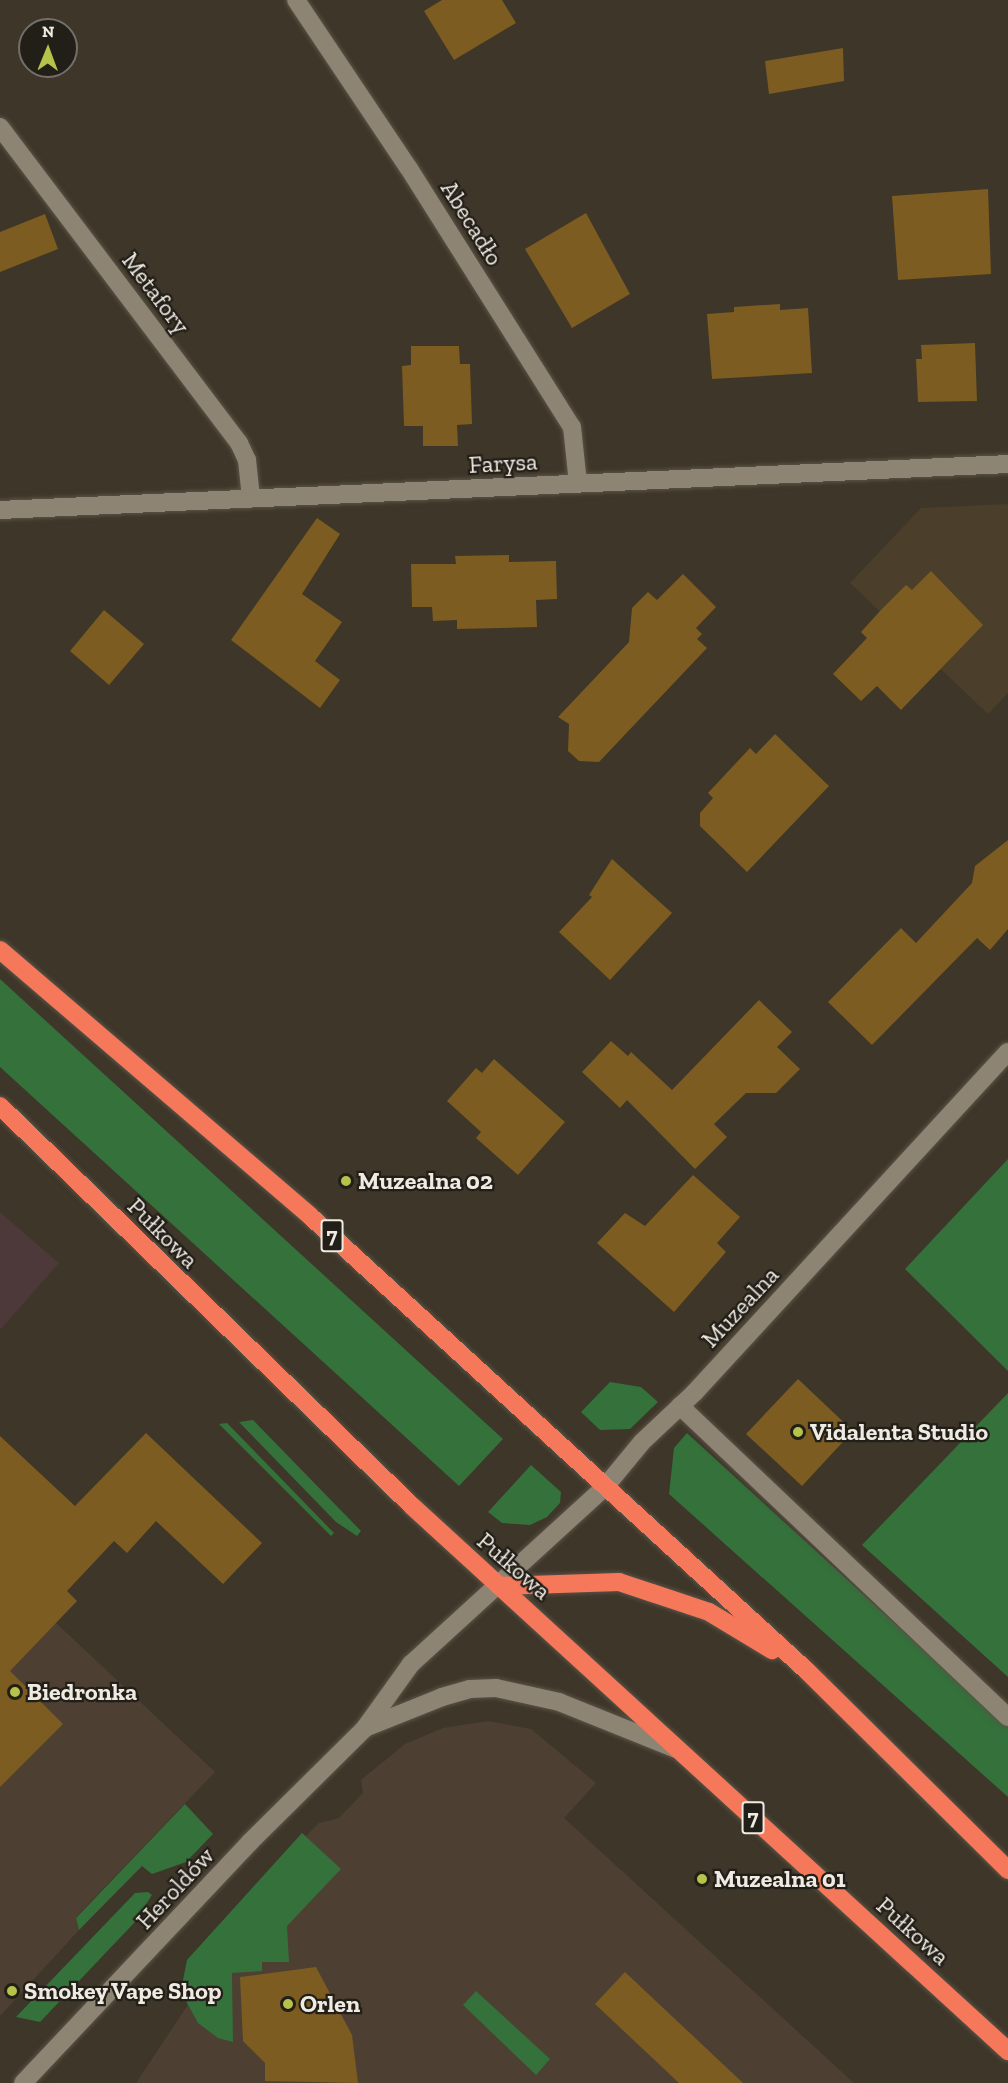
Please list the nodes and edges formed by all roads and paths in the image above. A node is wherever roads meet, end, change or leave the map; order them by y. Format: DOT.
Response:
graph roads {
  1 [pos="296,0"];
  2 [pos="0,127"];
  3 [pos="1008,464"];
  4 [pos="578,483"];
  5 [pos="251,498"];
  6 [pos="0,510"];
  7 [pos="0,950"];
  8 [pos="1008,1052"];
  9 [pos="0,1106"];
  10 [pos="680,1406"];
  11 [pos="605,1487"];
  12 [pos="499,1586"];
  13 [pos="807,1671"];
  14 [pos="1008,1717"];
  15 [pos="365,1728"];
  16 [pos="679,1750"];
  17 [pos="1008,1870"];
  18 [pos="1008,2051"];
  19 [pos="23,2083"];
  1 -- 4 [label="street, Abecadło"];
  2 -- 5 [label="street, Metafory"];
  3 -- 4 [label="street, Farysa"];
  4 -- 5 [label="street, Farysa"];
  5 -- 6 [label="street, Farysa"];
  7 -- 11 [label="highway, 7"];
  8 -- 10 [label="street, Muzealna"];
  9 -- 12 [label="highway, Pułkowa / 7"];
  10 -- 11 [label="street, Muzealna"];
  10 -- 14 [label="street"];
  11 -- 12 [label="street, Muzealna"];
  11 -- 13 [label="highway, 7"];
  12 -- 13 [label="highway"];
  12 -- 15 [label="street, Heroldów"];
  12 -- 16 [label="highway, Pułkowa / 7"];
  13 -- 17 [label="highway, 7"];
  15 -- 16 [label="street, Heroldów"];
  15 -- 19 [label="street, Heroldów"];
  16 -- 18 [label="highway, Pułkowa / 7"];
}
